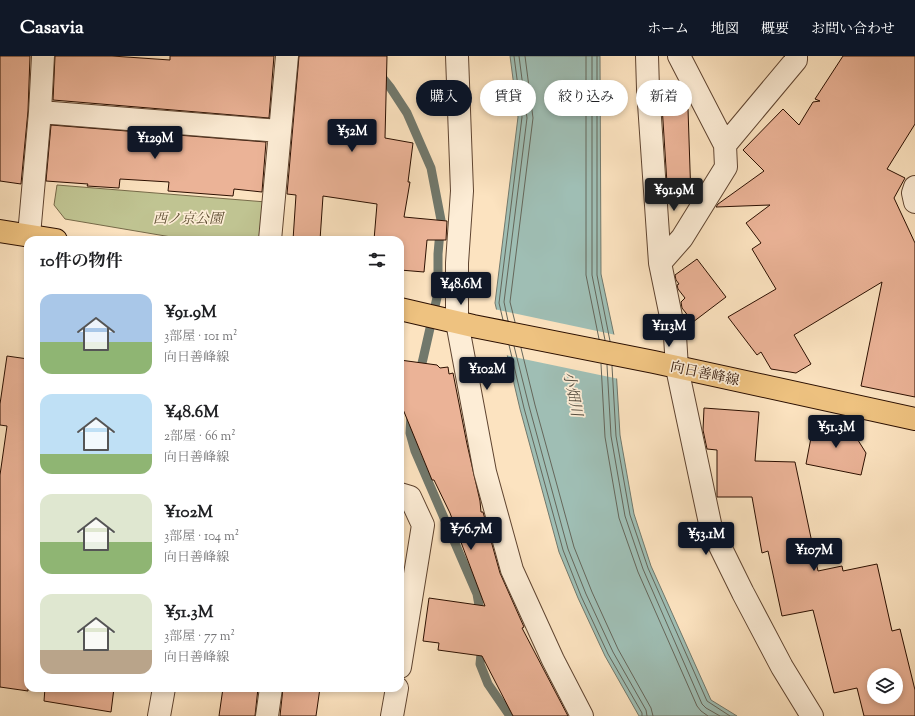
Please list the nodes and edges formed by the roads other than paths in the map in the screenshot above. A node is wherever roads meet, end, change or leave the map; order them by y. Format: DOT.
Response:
graph roads {
  1 [pos="43,56"];
  2 [pos="287,56"];
  3 [pos="457,56"];
  4 [pos="647,56"];
  5 [pos="679,56"];
  6 [pos="796,56"];
  7 [pos="40,112"];
  8 [pos="280,131"];
  9 [pos="725,145"];
  10 [pos="915,187"];
  11 [pos="915,202"];
  12 [pos="0,231"];
  13 [pos="29,235"];
  14 [pos="34,236"];
  15 [pos="270,236"];
  16 [pos="660,263"];
  17 [pos="407,311"];
  18 [pos="457,322"];
  19 [pos="677,368"];
  20 [pos="915,419"];
  21 [pos="404,495"];
  22 [pos="404,642"];
  23 [pos="163,692"];
  24 [pos="270,692"];
  25 [pos="396,692"];
  26 [pos="159,716"];
  27 [pos="267,716"];
  28 [pos="392,716"];
  29 [pos="582,716"];
  30 [pos="812,716"];
  1 -- 7 [label="street"];
  2 -- 8 [label="street"];
  3 -- 18 [label="street"];
  4 -- 16 [label="street"];
  5 -- 9 [label="street"];
  6 -- 9 [label="street"];
  7 -- 8 [label="street"];
  7 -- 13 [label="street"];
  8 -- 15 [label="street"];
  9 -- 16 [label="street"];
  10 -- 11 [label="street"];
  12 -- 13 [label="main road"];
  13 -- 14 [label="main road"];
  16 -- 19 [label="street"];
  17 -- 18 [label="main road, 向日善峰線"];
  18 -- 19 [label="main road, 向日善峰線"];
  18 -- 29 [label="street"];
  19 -- 20 [label="main road, 向日善峰線"];
  19 -- 30 [label="street"];
  21 -- 22 [label="street"];
  23 -- 26 [label="street"];
  24 -- 27 [label="street"];
  25 -- 28 [label="street"];
}
